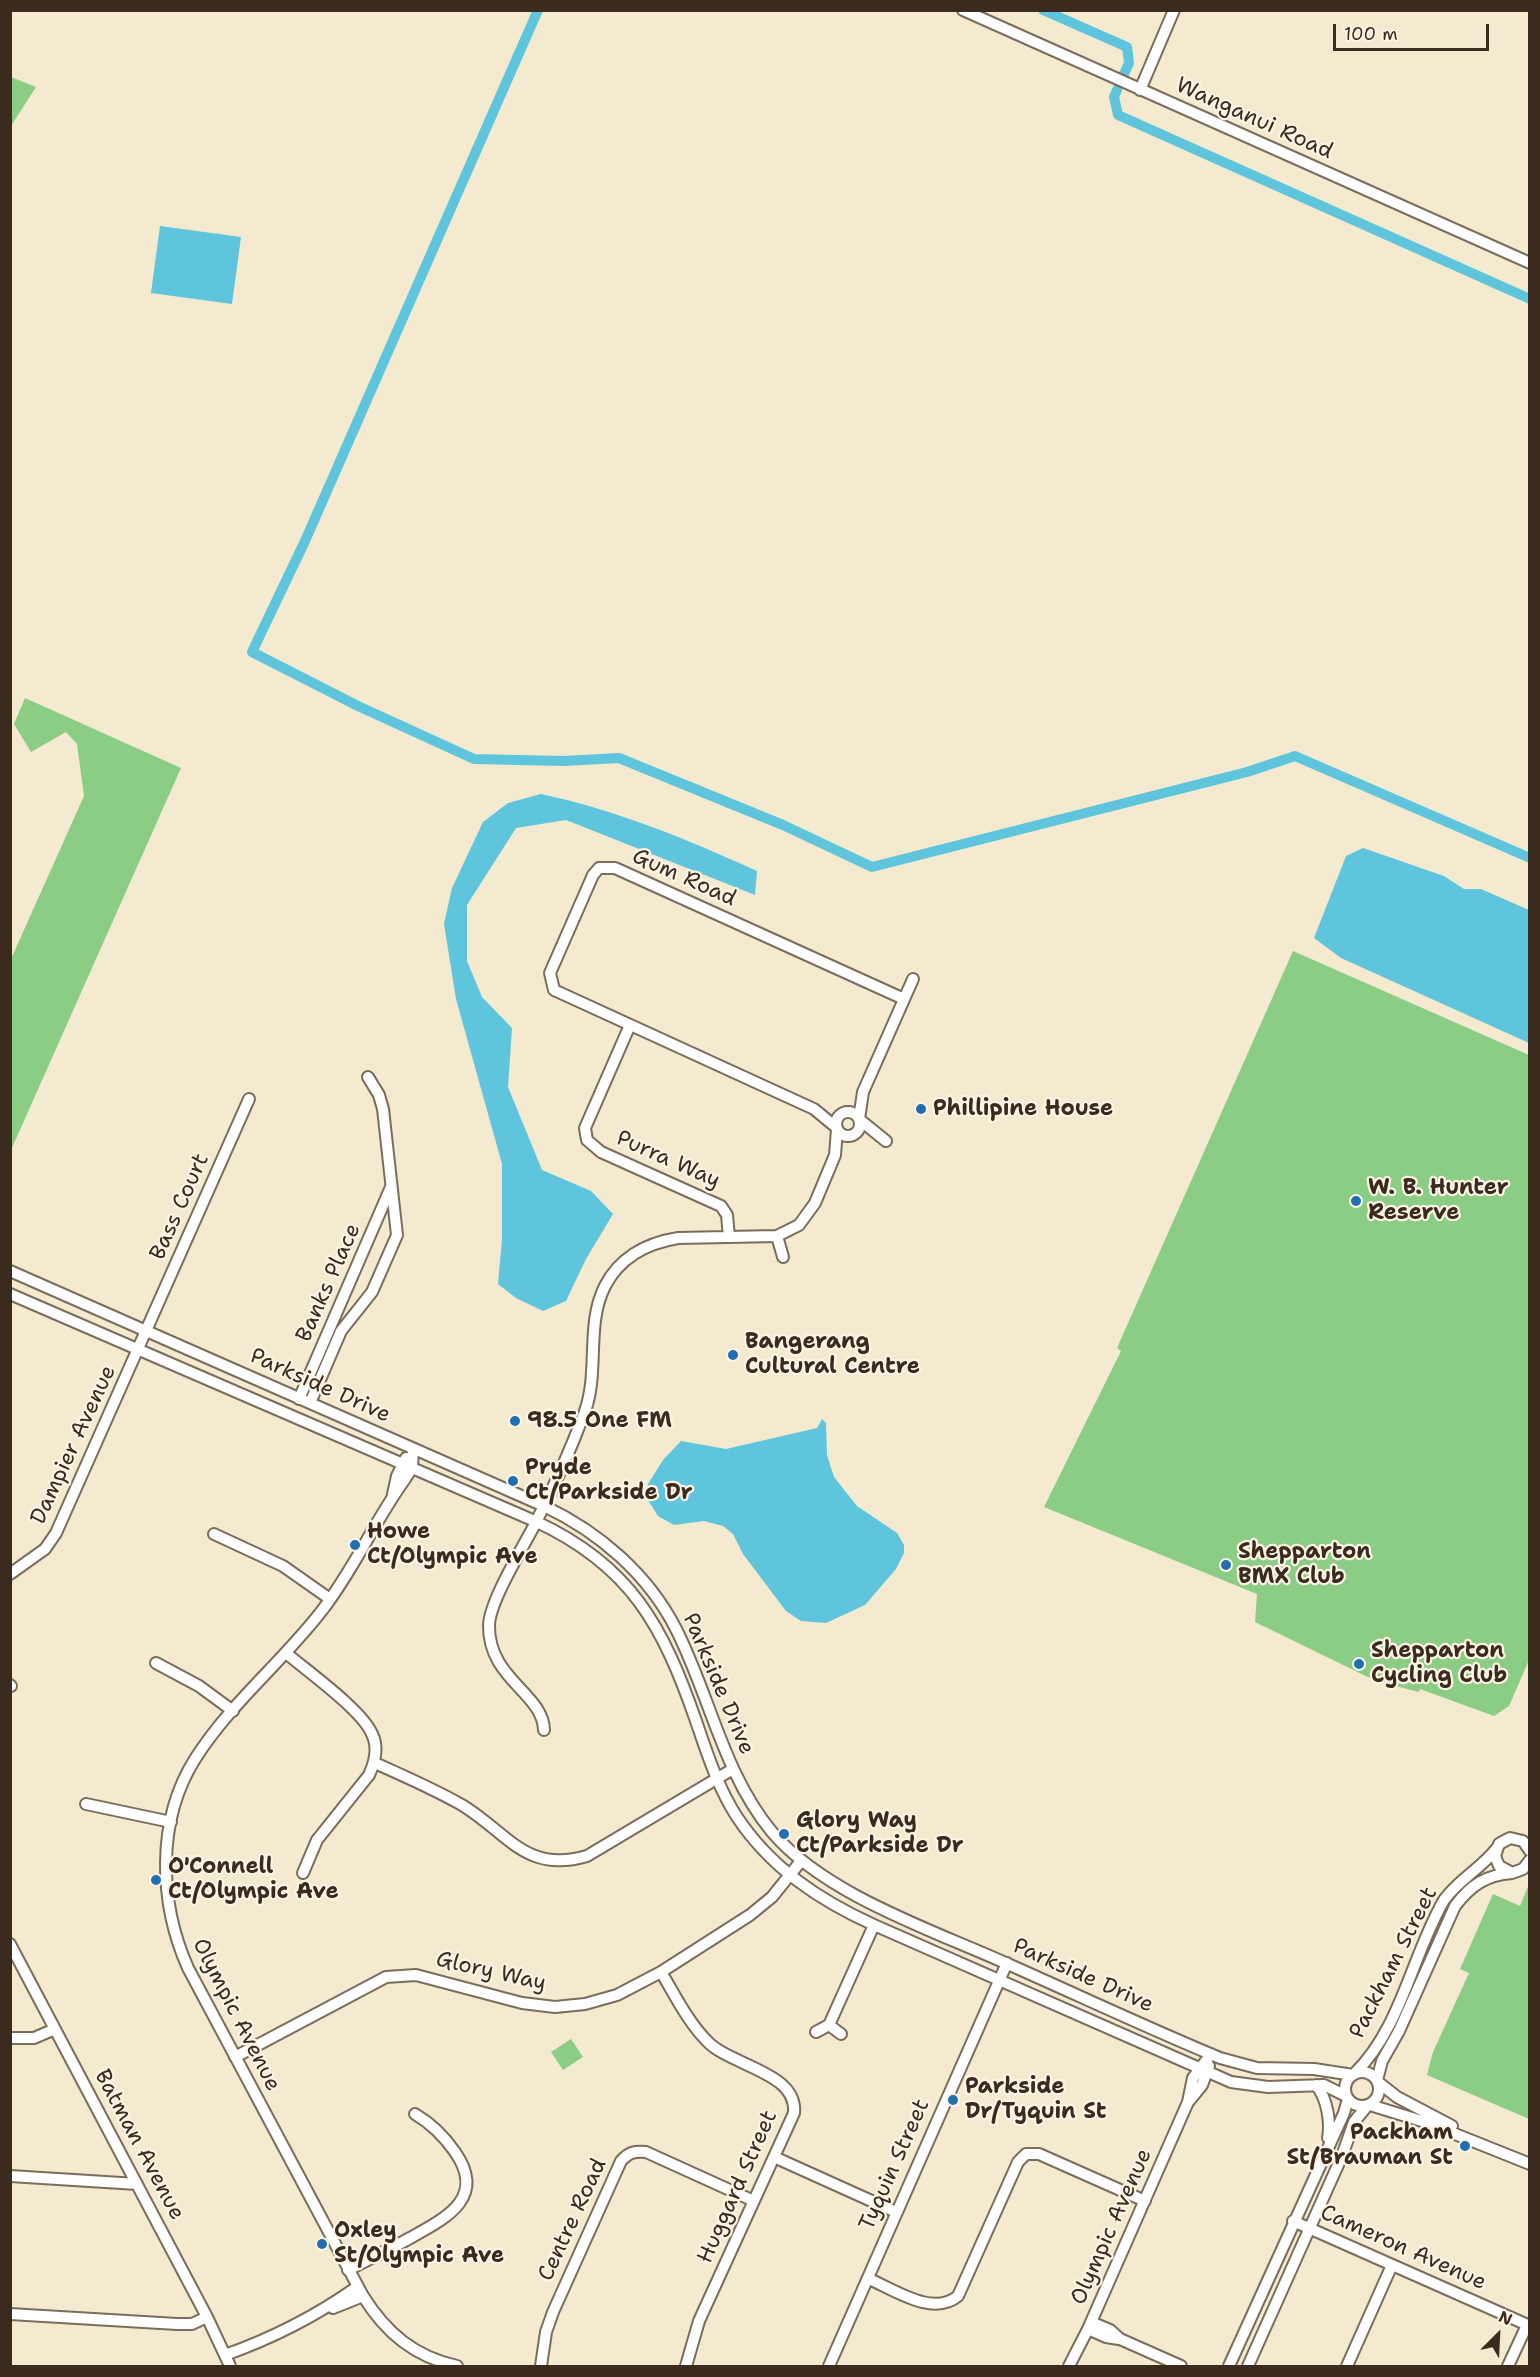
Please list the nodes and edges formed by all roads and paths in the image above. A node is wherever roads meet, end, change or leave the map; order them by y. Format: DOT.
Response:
graph roads {
  1 [pos="963,10"];
  2 [pos="1174,10"];
  3 [pos="1140,90"];
  4 [pos="1530,263"];
  5 [pos="913,979"];
  6 [pos="904,999"];
  7 [pos="630,1025"];
  8 [pos="368,1077"];
  9 [pos="863,1092"];
  10 [pos="249,1099"];
  11 [pos="814,1109"];
  12 [pos="844,1112"];
  13 [pos="860,1119"];
  14 [pos="837,1128"];
  15 [pos="854,1135"];
  16 [pos="835,1155"];
  17 [pos="392,1182"];
  18 [pos="777,1236"];
  19 [pos="729,1237"];
  20 [pos="783,1257"];
  21 [pos="10,1271"];
  22 [pos="10,1294"];
  23 [pos="341,1305"];
  24 [pos="355,1312"];
  25 [pos="146,1331"];
  26 [pos="333,1336"];
  27 [pos="139,1349"];
  28 [pos="304,1401"];
  29 [pos="297,1418"];
  30 [pos="413,1449"];
  31 [pos="407,1465"];
  32 [pos="544,1506"];
  33 [pos="537,1522"];
  34 [pos="214,1534"];
  35 [pos="10,1575"];
  36 [pos="330,1599"];
  37 [pos="286,1653"];
  38 [pos="156,1663"];
  39 [pos="233,1711"];
  40 [pos="544,1730"];
  41 [pos="375,1762"];
  42 [pos="733,1768"];
  43 [pos="717,1778"];
  44 [pos="86,1804"];
  45 [pos="171,1822"];
  46 [pos="1497,1848"];
  47 [pos="1530,1851"];
  48 [pos="1530,1860"];
  49 [pos="801,1861"];
  50 [pos="1512,1872"];
  51 [pos="303,1873"];
  52 [pos="790,1876"];
  53 [pos="874,1925"];
  54 [pos="948,1937"];
  55 [pos="10,1944"];
  56 [pos="940,1954"];
  57 [pos="1007,1963"];
  58 [pos="661,1972"];
  59 [pos="999,1979"];
  60 [pos="829,2025"];
  61 [pos="55,2029"];
  62 [pos="816,2032"];
  63 [pos="840,2034"];
  64 [pos="10,2038"];
  65 [pos="1211,2054"];
  66 [pos="235,2057"];
  67 [pos="1204,2070"];
  68 [pos="1354,2074"];
  69 [pos="1378,2081"];
  70 [pos="1316,2085"];
  71 [pos="1347,2097"];
  72 [pos="1369,2105"];
  73 [pos="415,2114"];
  74 [pos="1430,2119"];
  75 [pos="1326,2147"];
  76 [pos="774,2157"];
  77 [pos="1530,2164"];
  78 [pos="10,2176"];
  79 [pos="137,2184"];
  80 [pos="754,2201"];
  81 [pos="1145,2201"];
  82 [pos="896,2212"];
  83 [pos="1293,2221"];
  84 [pos="1310,2229"];
  85 [pos="1392,2265"];
  86 [pos="348,2270"];
  87 [pos="869,2279"];
  88 [pos="360,2291"];
  89 [pos="10,2314"];
  90 [pos="207,2317"];
  91 [pos="1090,2325"];
  92 [pos="1528,2325"];
  93 [pos="225,2355"];
  94 [pos="230,2367"];
  95 [pos="458,2367"];
  96 [pos="541,2367"];
  97 [pos="686,2367"];
  98 [pos="829,2367"];
  99 [pos="1069,2367"];
  100 [pos="1181,2367"];
  101 [pos="1229,2367"];
  102 [pos="1248,2367"];
  103 [pos="1347,2367"];
  104 [pos="1508,2367"];
  1 -- 3 [label="street, Wanganui Road"];
  2 -- 3 [label="street"];
  3 -- 4 [label="street, Wanganui Road"];
  5 -- 6 [label="street"];
  6 -- 7 [label="street, Gum Road"];
  6 -- 9 [label="street"];
  7 -- 11 [label="street, Gum Road"];
  7 -- 19 [label="street, Purra Way"];
  8 -- 17 [label="street, Banks Place"];
  9 -- 12 [label="street"];
  9 -- 13 [label="street"];
  10 -- 25 [label="street, Bass Court"];
  11 -- 12 [label="street, Gum Road"];
  11 -- 14 [label="street, Gum Road"];
  12 -- 13 [label="street"];
  12 -- 14 [label="street"];
  13 -- 15 [label="street"];
  13 -- 15 [label="street"];
  14 -- 15 [label="street"];
  14 -- 16 [label="street"];
  15 -- 16 [label="street"];
  16 -- 18 [label="street"];
  17 -- 23 [label="street, Banks Place"];
  17 -- 24 [label="street, Banks Place"];
  18 -- 19 [label="street"];
  18 -- 20 [label="street"];
  19 -- 32 [label="street"];
  21 -- 25 [label="street, Parkside Drive"];
  22 -- 27 [label="street, Parkside Drive"];
  23 -- 24 [label="street"];
  23 -- 26 [label="street, Banks Place"];
  24 -- 26 [label="street, Banks Place"];
  25 -- 27 [label="street, Bass Court"];
  25 -- 28 [label="street, Parkside Drive"];
  26 -- 28 [label="street, Banks Place"];
  27 -- 29 [label="street, Parkside Drive"];
  27 -- 35 [label="street, Dampier Avenue"];
  28 -- 29 [label="street, Banks Place"];
  28 -- 30 [label="street, Parkside Drive"];
  29 -- 31 [label="street, Parkside Drive"];
  30 -- 31 [label="street"];
  30 -- 32 [label="street, Parkside Drive"];
  31 -- 33 [label="street, Parkside Drive"];
  31 -- 36 [label="street, Olympic Avenue"];
  32 -- 33 [label="street"];
  32 -- 42 [label="street, Parkside Drive"];
  33 -- 40 [label="street"];
  33 -- 43 [label="street, Parkside Drive"];
  34 -- 36 [label="street"];
  36 -- 37 [label="street, Olympic Avenue"];
  37 -- 39 [label="street, Olympic Avenue"];
  37 -- 41 [label="street"];
  38 -- 39 [label="street"];
  39 -- 45 [label="street, Olympic Avenue"];
  41 -- 43 [label="street"];
  41 -- 51 [label="street"];
  42 -- 43 [label="street"];
  42 -- 49 [label="street, Parkside Drive"];
  43 -- 52 [label="street, Parkside Drive"];
  44 -- 45 [label="street"];
  45 -- 66 [label="street, Olympic Avenue"];
  46 -- 47 [label="street, Packham Street"];
  46 -- 50 [label="street"];
  46 -- 68 [label="street, Packham Street"];
  48 -- 50 [label="street, Packham Street"];
  49 -- 52 [label="street, Glory Way"];
  49 -- 54 [label="street, Parkside Drive"];
  50 -- 69 [label="street, Packham Street"];
  52 -- 53 [label="street, Parkside Drive"];
  52 -- 58 [label="street, Glory Way"];
  53 -- 56 [label="street, Parkside Drive"];
  53 -- 60 [label="street"];
  54 -- 56 [label="street"];
  54 -- 57 [label="street, Parkside Drive"];
  55 -- 61 [label="street, Batman Avenue"];
  56 -- 59 [label="street, Parkside Drive"];
  57 -- 59 [label="street, Tyquin Street"];
  57 -- 65 [label="street, Parkside Drive"];
  58 -- 66 [label="street, Glory Way"];
  58 -- 76 [label="street, Huggard Street"];
  59 -- 67 [label="street, Parkside Drive"];
  59 -- 82 [label="street, Tyquin Street"];
  60 -- 62 [label="street"];
  60 -- 63 [label="street"];
  61 -- 64 [label="street"];
  61 -- 79 [label="street, Batman Avenue"];
  65 -- 67 [label="street"];
  65 -- 68 [label="street, Parkside Drive"];
  66 -- 86 [label="street, Olympic Avenue"];
  67 -- 70 [label="street, Parkside Drive"];
  67 -- 81 [label="street, Olympic Avenue"];
  68 -- 69 [label="street"];
  68 -- 71 [label="street"];
  69 -- 72 [label="street"];
  69 -- 74 [label="street"];
  70 -- 71 [label="street, Parkside Drive"];
  70 -- 75 [label="street"];
  71 -- 72 [label="street"];
  71 -- 75 [label="street"];
  72 -- 74 [label="street"];
  72 -- 84 [label="street"];
  73 -- 86 [label="street"];
  74 -- 77 [label="street"];
  75 -- 83 [label="street"];
  76 -- 80 [label="street, Huggard Street"];
  76 -- 82 [label="street"];
  78 -- 79 [label="street"];
  79 -- 90 [label="street, Batman Avenue"];
  80 -- 96 [label="street, Centre Road"];
  80 -- 97 [label="street, Huggard Street"];
  81 -- 87 [label="street"];
  81 -- 91 [label="street, Olympic Avenue"];
  82 -- 87 [label="street, Tyquin Street"];
  83 -- 84 [label="street, Cameron Avenue"];
  83 -- 101 [label="street"];
  84 -- 85 [label="street, Cameron Avenue"];
  84 -- 102 [label="street"];
  85 -- 92 [label="street, Cameron Avenue"];
  85 -- 103 [label="street"];
  86 -- 88 [label="street, Olympic Avenue"];
  87 -- 98 [label="street, Tyquin Street"];
  88 -- 93 [label="street"];
  88 -- 95 [label="street, Olympic Avenue"];
  89 -- 90 [label="street"];
  90 -- 93 [label="street, Batman Avenue"];
  91 -- 99 [label="street, Olympic Avenue"];
  91 -- 100 [label="street"];
  92 -- 104 [label="street"];
  93 -- 94 [label="street, Batman Avenue"];
}
